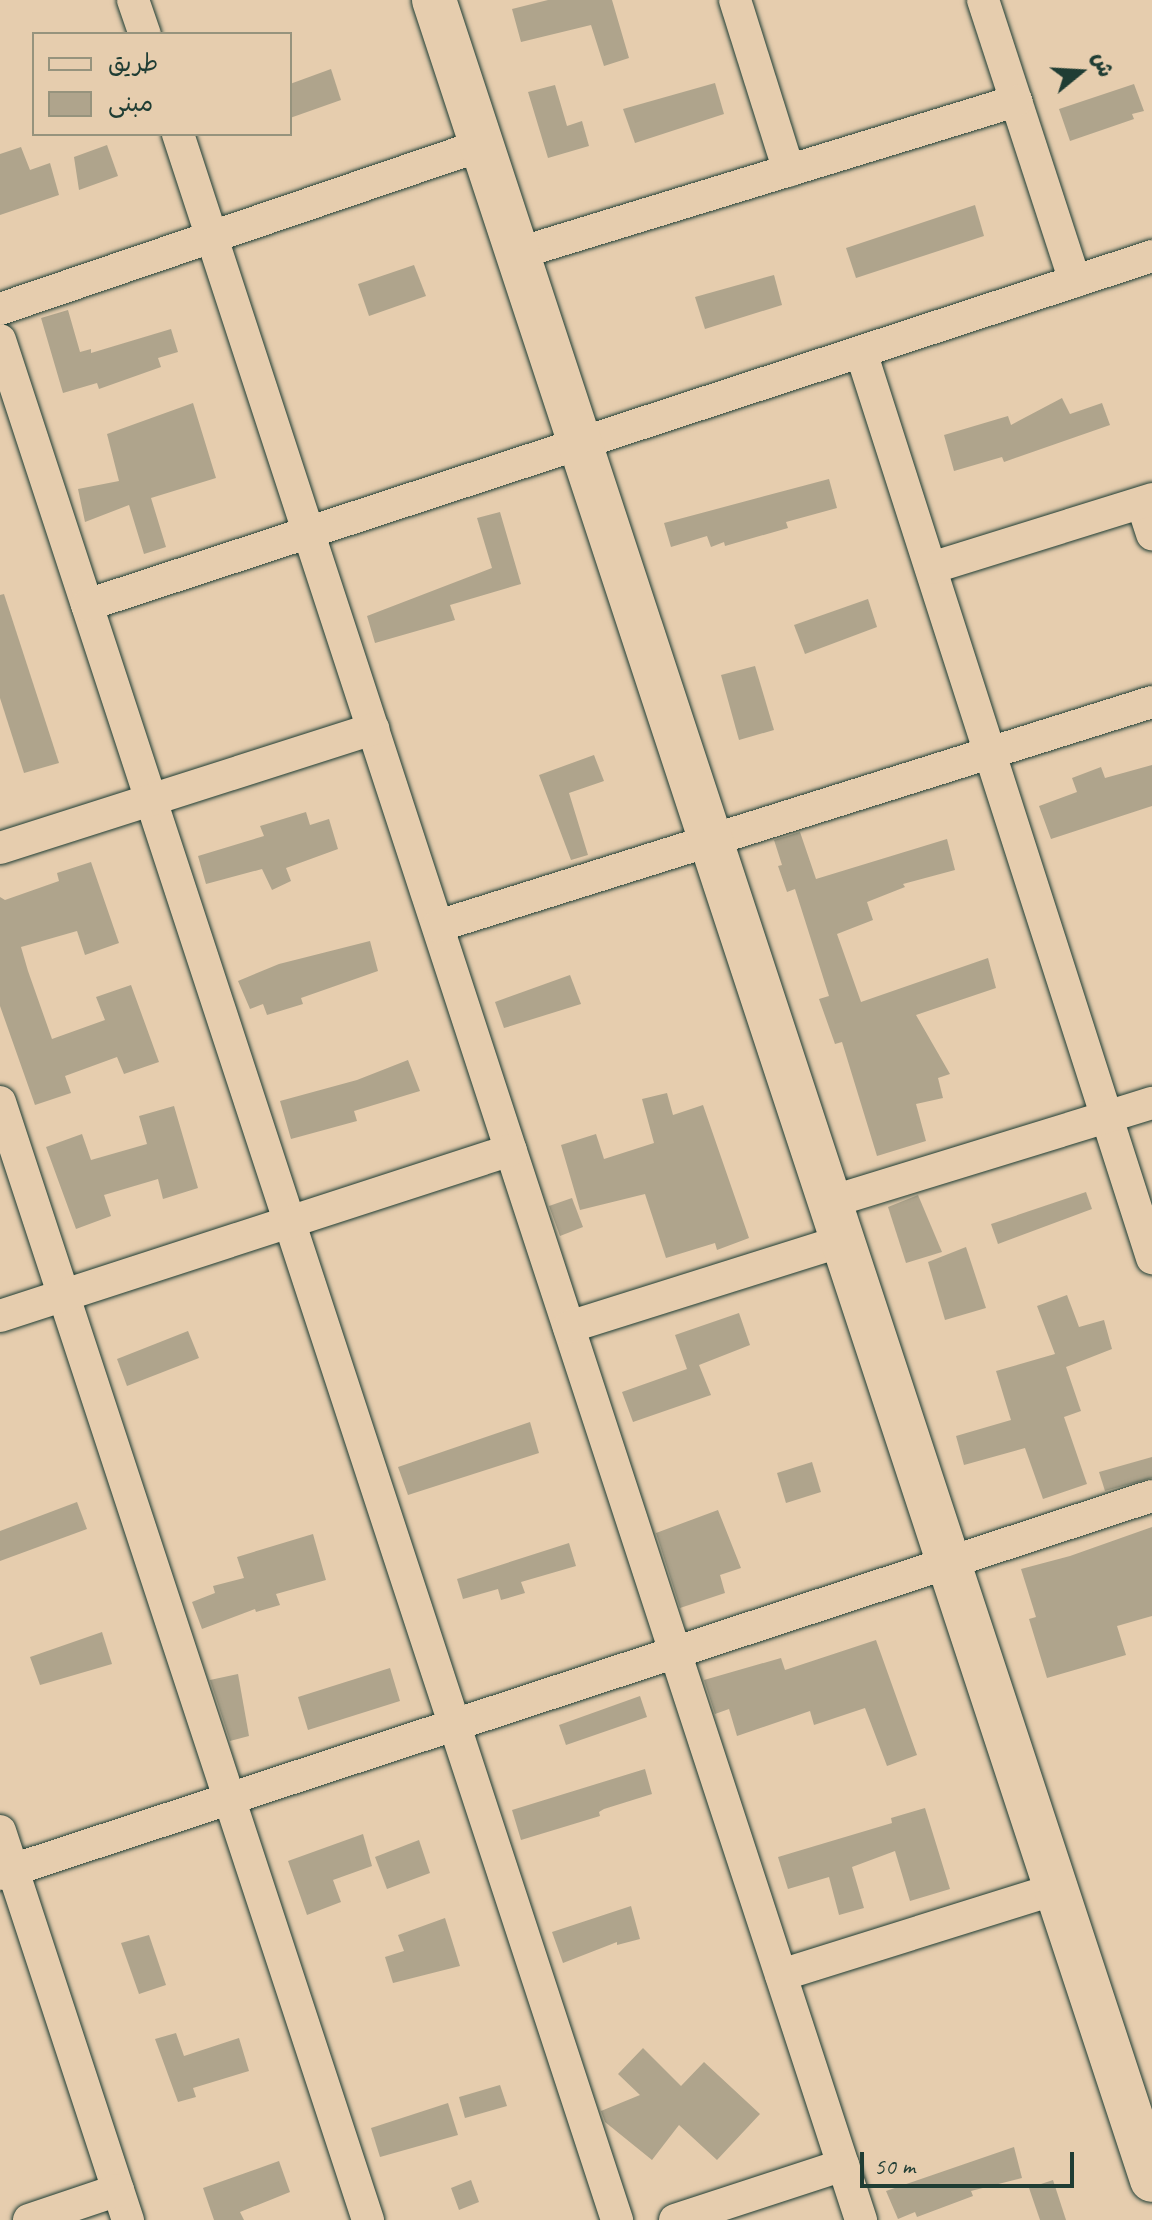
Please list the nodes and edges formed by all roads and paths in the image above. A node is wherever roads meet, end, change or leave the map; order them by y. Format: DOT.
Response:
graph roads {
  1 [pos="133,0"];
  2 [pos="434,0"];
  3 [pos="735,0"];
  4 [pos="983,0"];
  5 [pos="144,32"];
  6 [pos="1016,101"];
  7 [pos="179,136"];
  8 [pos="482,145"];
  9 [pos="789,171"];
  10 [pos="212,239"];
  11 [pos="519,253"];
  12 [pos="1152,256"];
  13 [pos="1075,281"];
  14 [pos="0,309"];
  15 [pos="0,340"];
  16 [pos="861,352"];
  17 [pos="582,442"];
  18 [pos="1147,501"];
  19 [pos="309,533"];
  20 [pos="1152,534"];
  21 [pos="931,568"];
  22 [pos="87,605"];
  23 [pos="1152,702"];
  24 [pos="373,729"];
  25 [pos="989,753"];
  26 [pos="151,800"];
  27 [pos="711,837"];
  28 [pos="0,848"];
  29 [pos="438,926"];
  30 [pos="0,1102"];
  31 [pos="1152,1103"];
  32 [pos="1108,1118"];
  33 [pos="511,1150"];
  34 [pos="290,1222"];
  35 [pos="836,1222"];
  36 [pos="1152,1258"];
  37 [pos="64,1295"];
  38 [pos="0,1316"];
  39 [pos="569,1327"];
  40 [pos="1152,1496"];
  41 [pos="948,1562"];
  42 [pos="675,1652"];
  43 [pos="455,1724"];
  44 [pos="229,1799"];
  45 [pos="0,1831"];
  46 [pos="6,1872"];
  47 [pos="1055,1889"];
  48 [pos="781,1975"];
  49 [pos="843,2165"];
  50 [pos="1152,2179"];
  51 [pos="118,2190"];
  52 [pos="29,2220"];
  53 [pos="128,2220"];
  54 [pos="368,2220"];
  55 [pos="617,2220"];
  56 [pos="675,2220"];
  57 [pos="861,2220"];
  1 -- 5 [label="street"];
  2 -- 8 [label="street"];
  3 -- 9 [label="street"];
  4 -- 6 [label="street"];
  6 -- 9 [label="street"];
  6 -- 13 [label="street"];
  7 -- 10 [label="street"];
  8 -- 10 [label="street"];
  8 -- 11 [label="street"];
  9 -- 11 [label="street"];
  10 -- 14 [label="street"];
  10 -- 19 [label="street"];
  11 -- 17 [label="street"];
  12 -- 13 [label="street"];
  13 -- 16 [label="street"];
  15 -- 22 [label="street"];
  16 -- 17 [label="street"];
  16 -- 21 [label="street"];
  17 -- 19 [label="street"];
  17 -- 27 [label="street"];
  18 -- 20 [label="street"];
  18 -- 21 [label="street"];
  19 -- 22 [label="street"];
  19 -- 24 [label="street"];
  21 -- 25 [label="street"];
  22 -- 26 [label="street"];
  23 -- 25 [label="street"];
  24 -- 26 [label="street"];
  24 -- 29 [label="street"];
  25 -- 27 [label="street"];
  25 -- 32 [label="street"];
  26 -- 28 [label="street"];
  26 -- 34 [label="street"];
  27 -- 29 [label="street"];
  27 -- 35 [label="street"];
  29 -- 33 [label="street"];
  30 -- 37 [label="street"];
  31 -- 32 [label="street"];
  32 -- 35 [label="street"];
  32 -- 36 [label="street"];
  33 -- 34 [label="street"];
  33 -- 39 [label="street"];
  34 -- 37 [label="street"];
  34 -- 43 [label="street"];
  35 -- 39 [label="street"];
  35 -- 41 [label="street"];
  37 -- 38 [label="street"];
  37 -- 44 [label="street"];
  39 -- 42 [label="street"];
  40 -- 41 [label="street"];
  41 -- 42 [label="street"];
  41 -- 47 [label="street"];
  42 -- 43 [label="street"];
  42 -- 48 [label="street"];
  43 -- 44 [label="street"];
  43 -- 55 [label="street"];
  44 -- 46 [label="street"];
  44 -- 54 [label="street"];
  45 -- 46 [label="street"];
  46 -- 51 [label="street"];
  47 -- 48 [label="street"];
  47 -- 50 [label="street"];
  48 -- 49 [label="street"];
  49 -- 56 [label="street"];
  49 -- 57 [label="street"];
  51 -- 52 [label="street"];
  51 -- 53 [label="street"];
}
